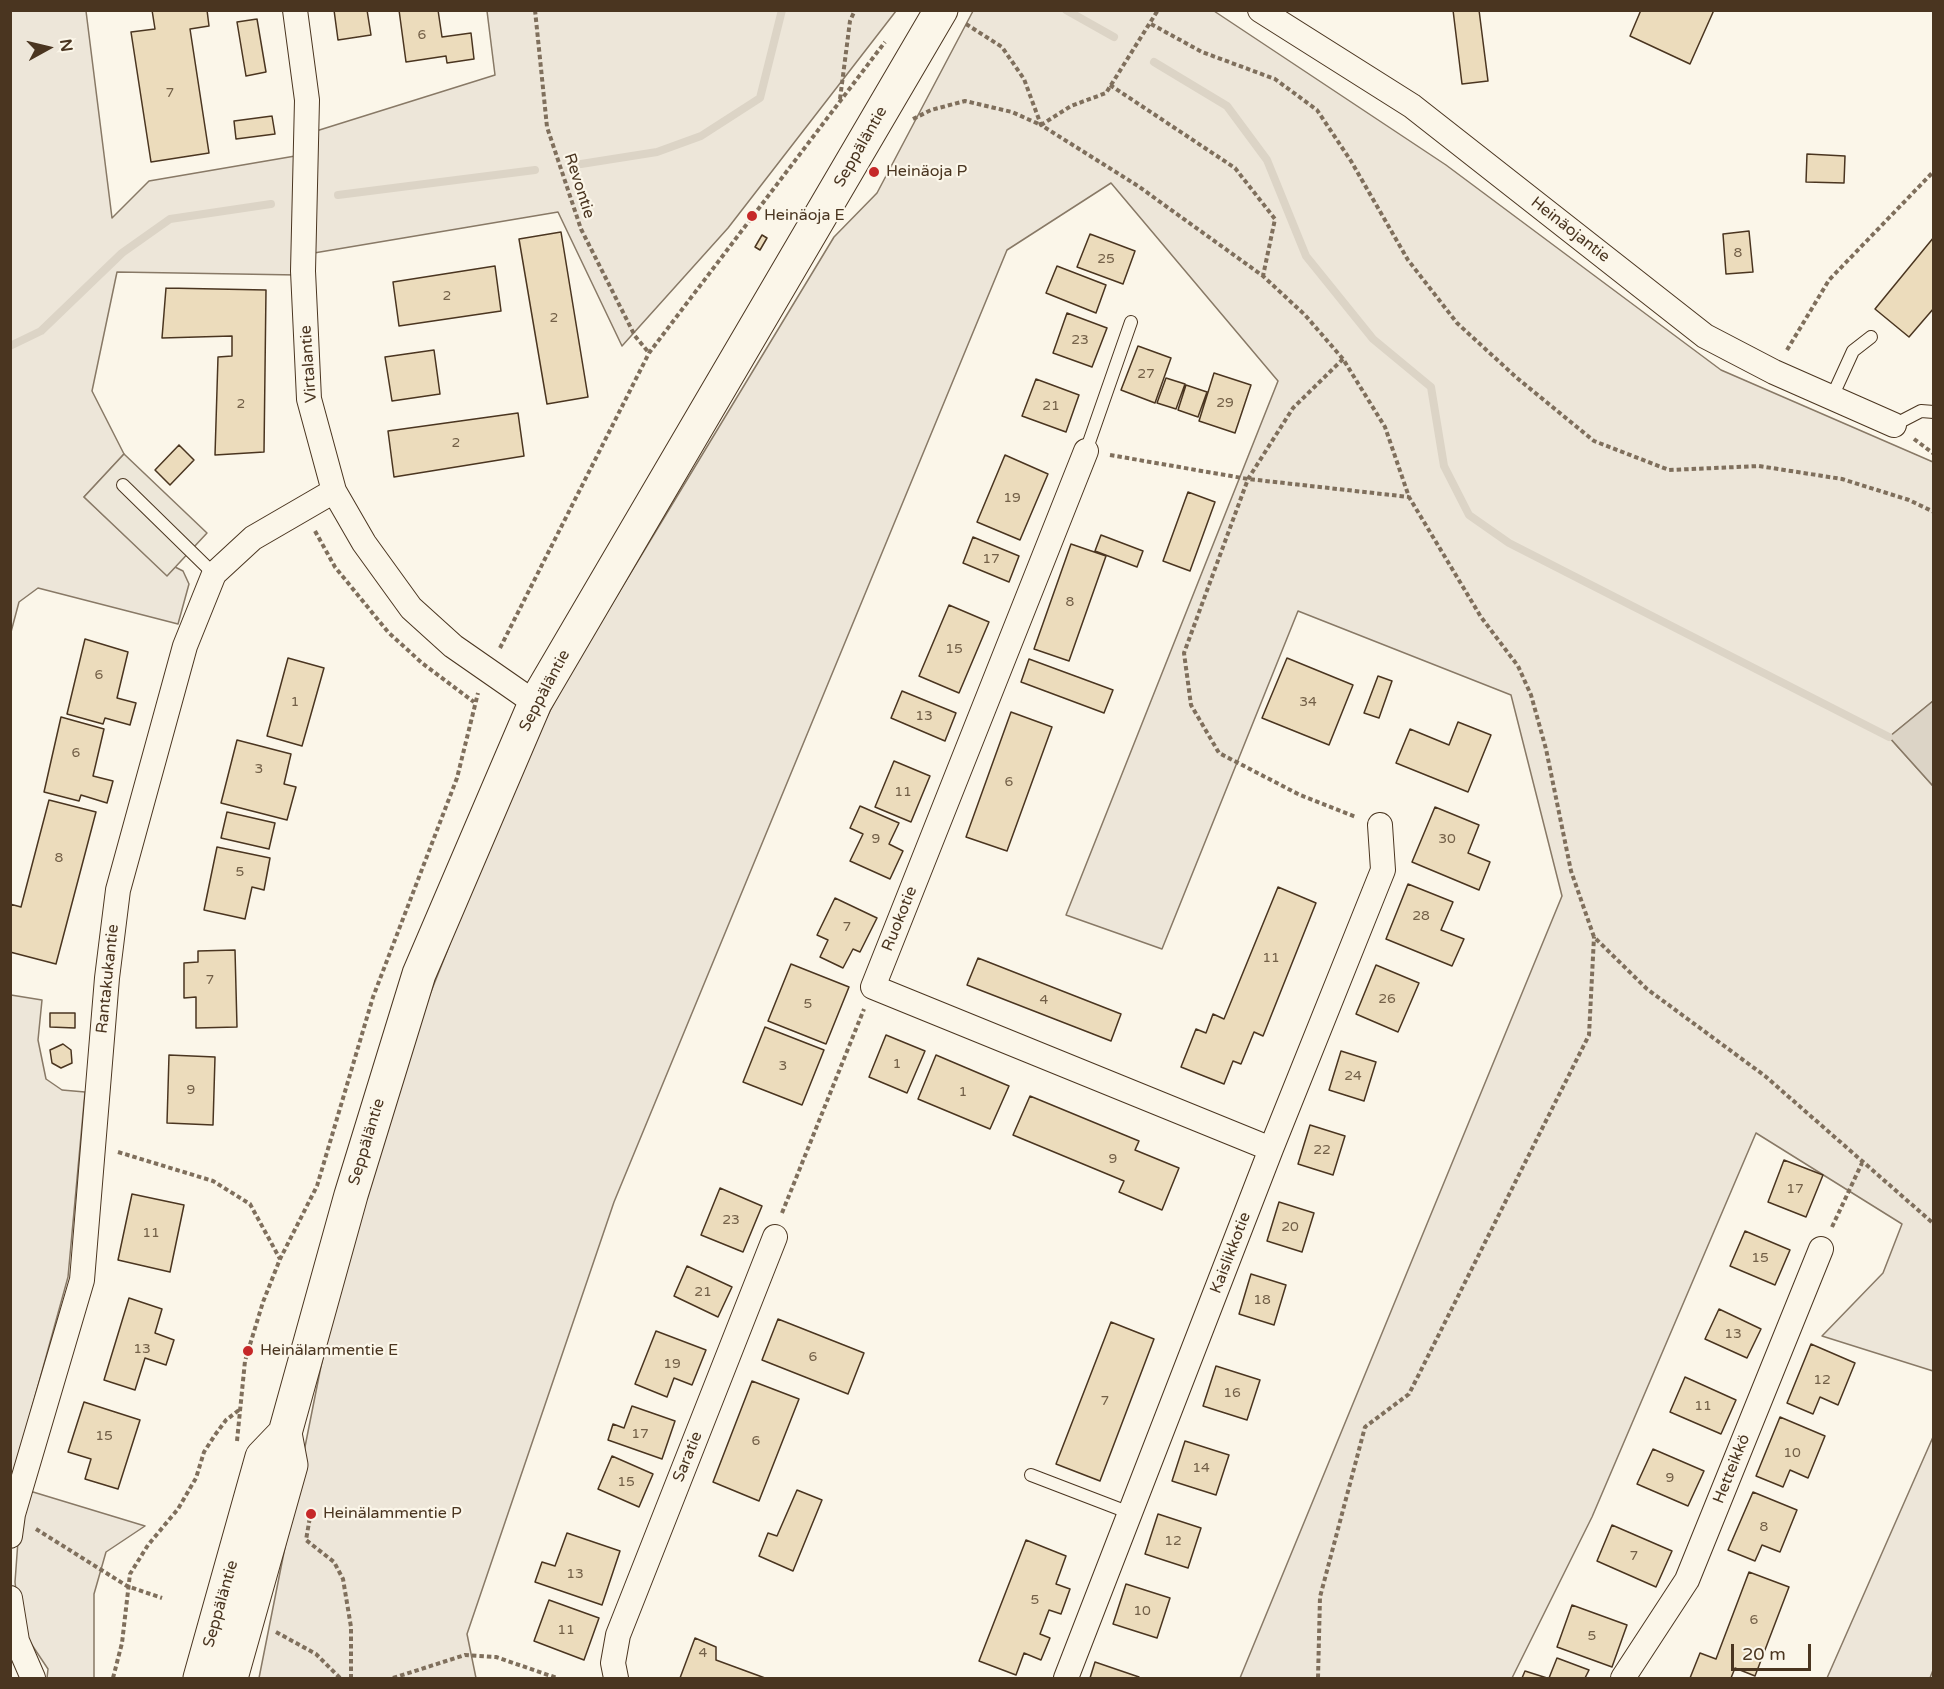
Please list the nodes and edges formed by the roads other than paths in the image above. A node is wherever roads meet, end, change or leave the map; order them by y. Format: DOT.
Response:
graph roads {
  1 [pos="295,10"];
  2 [pos="1260,10"];
  3 [pos="952,16"];
  4 [pos="1131,322"];
  5 [pos="1871,337"];
  6 [pos="1832,398"];
  7 [pos="1934,412"];
  8 [pos="1894,425"];
  9 [pos="1086,451"];
  10 [pos="123,485"];
  11 [pos="334,491"];
  12 [pos="214,574"];
  13 [pos="535,703"];
  14 [pos="1380,825"];
  15 [pos="1271,1149"];
  16 [pos="775,1237"];
  17 [pos="1821,1249"];
  18 [pos="285,1433"];
  19 [pos="1031,1475"];
  20 [pos="1130,1513"];
  21 [pos="12,1525"];
  22 [pos="10,1598"];
  23 [pos="33,1678"];
  24 [pos="200,1678"];
  25 [pos="231,1678"];
  26 [pos="616,1678"];
  27 [pos="1066,1678"];
  28 [pos="1623,1678"];
  1 -- 11 [label="street, Virtalantie"];
  2 -- 6 [label="street, Heinäojantie"];
  3 -- 13 [label="main road, Seppäläntie"];
  4 -- 9 [label="lane"];
  5 -- 6 [label="lane"];
  6 -- 8 [label="street, Heinäojantie"];
  7 -- 8 [label="lane"];
  9 -- 15 [label="street, Ruokotie"];
  10 -- 12 [label="lane"];
  11 -- 12 [label="street, Rantakukantie"];
  11 -- 13 [label="street, Virtalantie"];
  12 -- 21 [label="street, Rantakukantie"];
  13 -- 18 [label="main road, Seppäläntie"];
  14 -- 15 [label="street, Kaislikkotie"];
  15 -- 20 [label="street, Kaislikkotie"];
  16 -- 26 [label="street, Saratie"];
  17 -- 28 [label="street, Hetteikkö"];
  18 -- 24 [label="main road, Seppäläntie"];
  18 -- 25 [label="main road, Seppäläntie"];
  19 -- 20 [label="lane"];
  20 -- 27 [label="street, Kaislikkotie"];
  22 -- 23 [label="street"];
}
